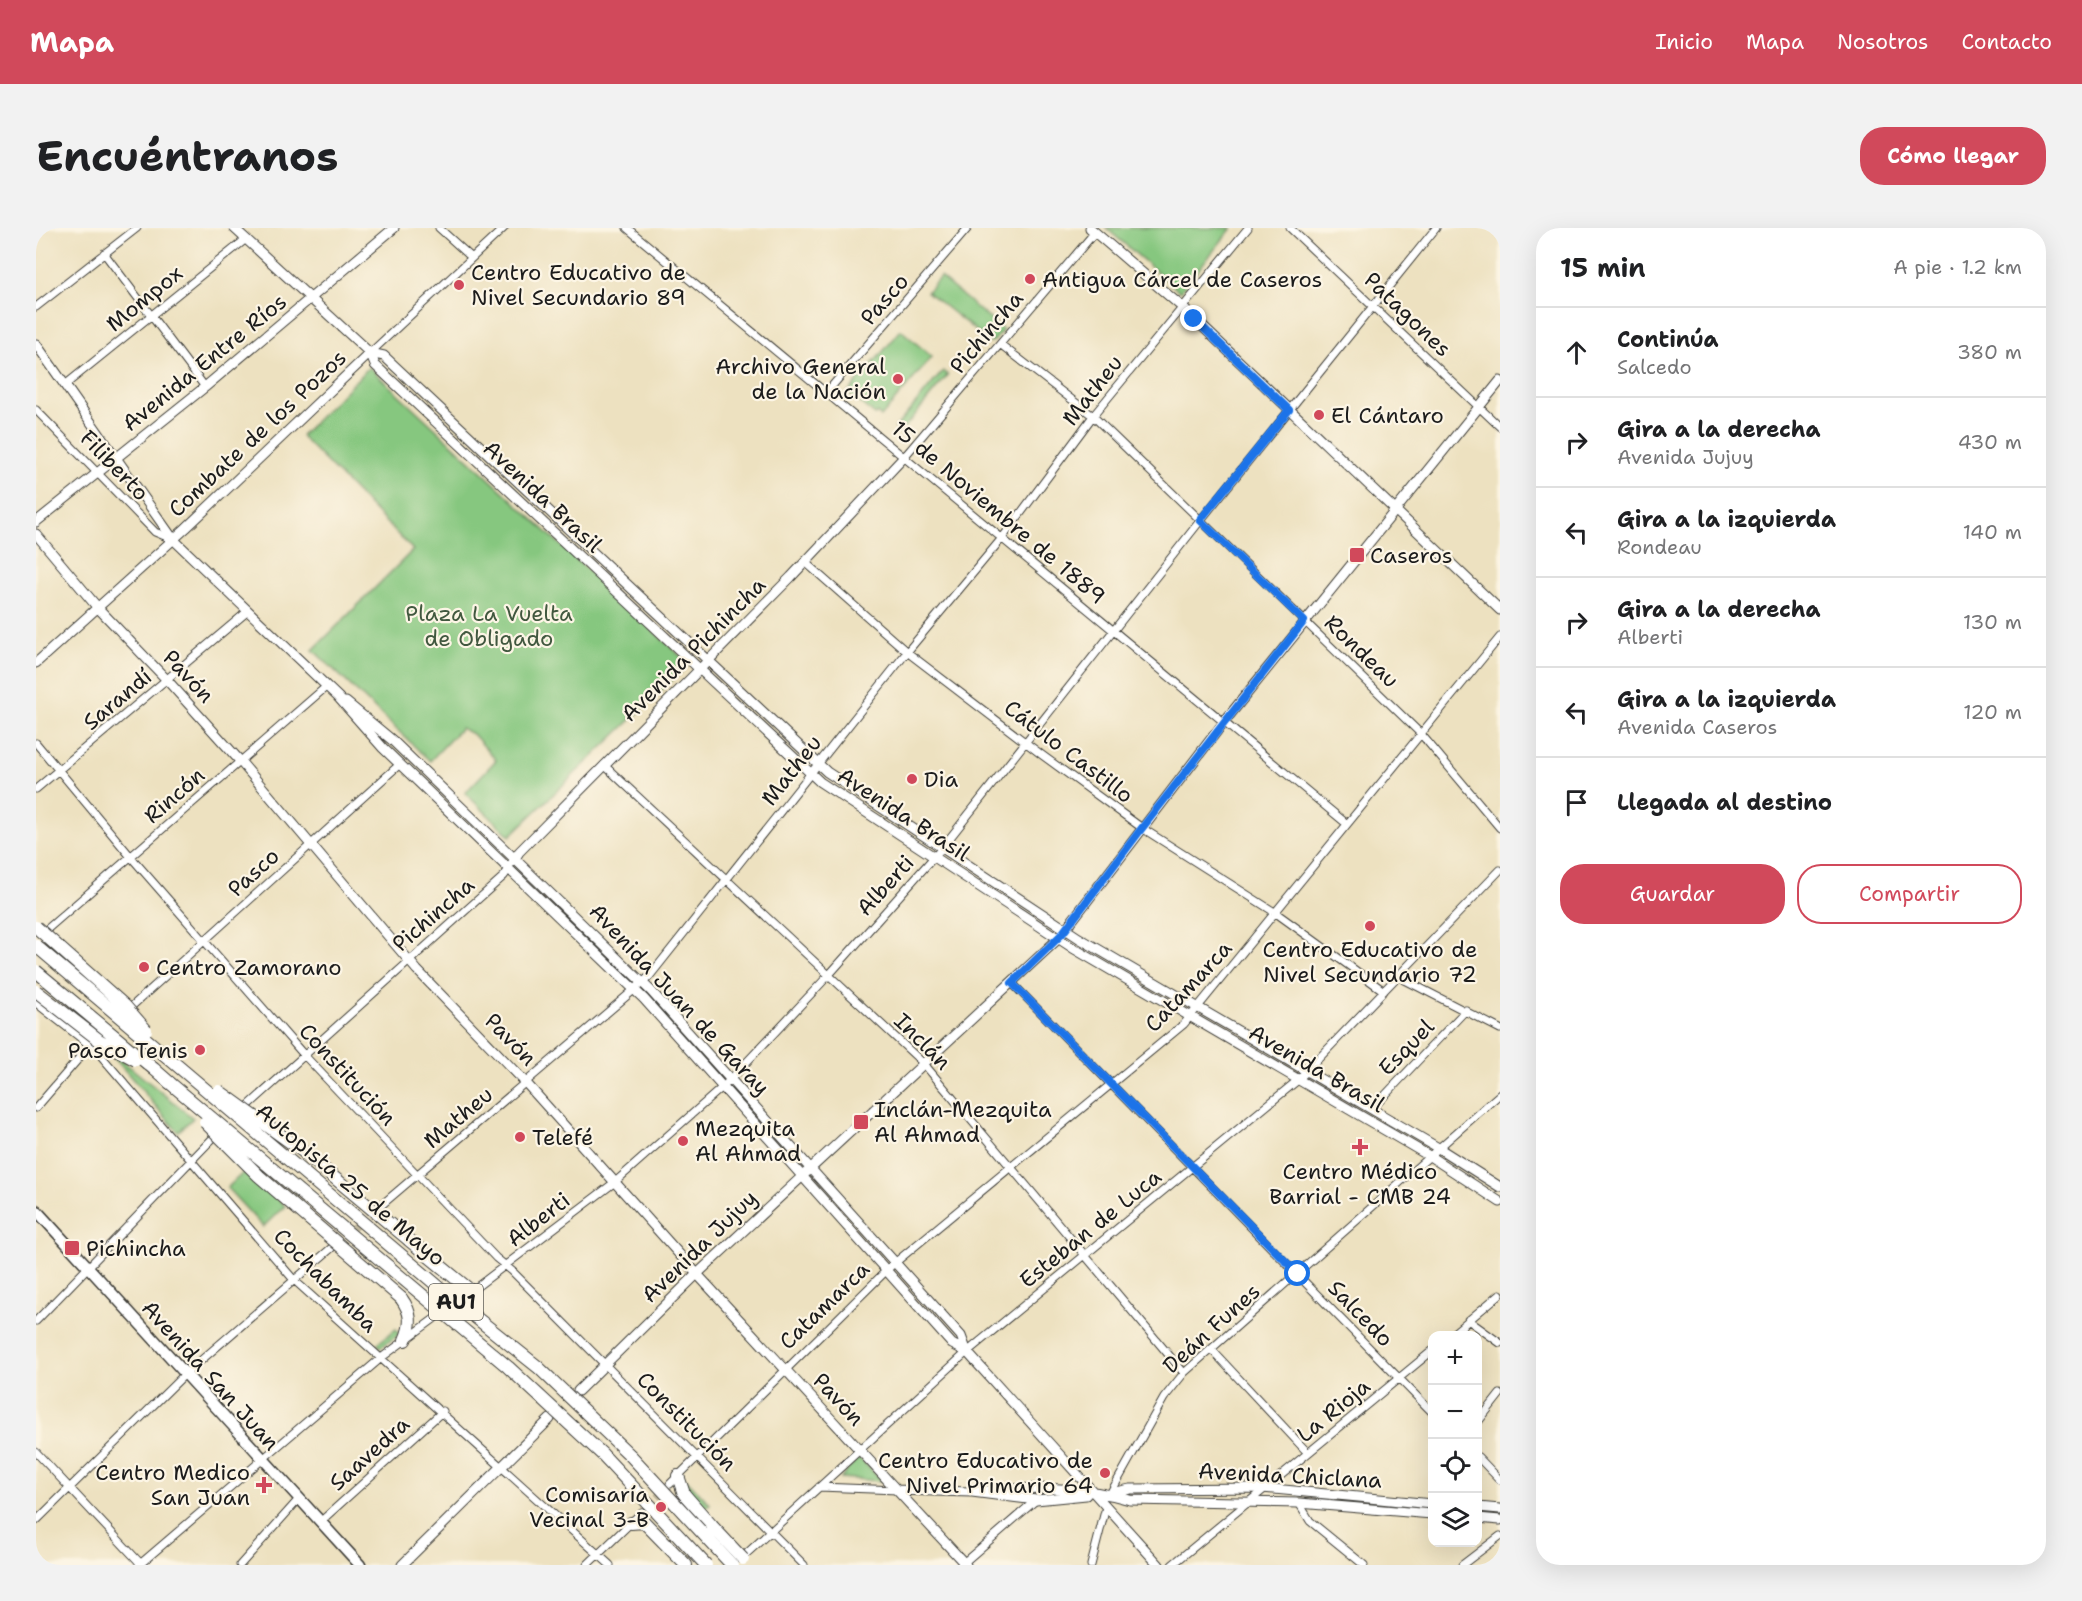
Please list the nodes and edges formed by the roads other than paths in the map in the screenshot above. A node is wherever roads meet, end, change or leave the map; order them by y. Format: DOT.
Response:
graph roads {
  1 [pos="137,228"];
  2 [pos="234,228"];
  3 [pos="394,228"];
  4 [pos="439,228"];
  5 [pos="504,228"];
  6 [pos="627,228"];
  7 [pos="968,228"];
  8 [pos="1248,228"];
  9 [pos="1290,228"];
  10 [pos="1436,228"];
  11 [pos="1092,230"];
  12 [pos="246,239"];
  13 [pos="104,253"];
  14 [pos="471,257"];
  15 [pos="310,300"];
  16 [pos="1373,304"];
  17 [pos="36,307"];
  18 [pos="1182,307"];
  19 [pos="151,316"];
  20 [pos="36,344"];
  21 [pos="1000,344"];
  22 [pos="370,353"];
  23 [pos="1500,381"];
  24 [pos="65,385"];
  25 [pos="205,387"];
  26 [pos="826,393"];
  27 [pos="1479,408"];
  28 [pos="36,410"];
  29 [pos="1289,410"];
  30 [pos="1093,416"];
  31 [pos="1500,427"];
  32 [pos="904,456"];
  33 [pos="117,458"];
  34 [pos="97,475"];
  35 [pos="1396,513"];
  36 [pos="1200,520"];
  37 [pos="36,522"];
  38 [pos="36,534"];
  39 [pos="1003,537"];
  40 [pos="173,539"];
  41 [pos="805,562"];
  42 [pos="98,608"];
  43 [pos="1500,610"];
  44 [pos="248,611"];
  45 [pos="1304,621"];
  46 [pos="1114,631"];
  47 [pos="1500,637"];
  48 [pos="907,652"];
  49 [pos="710,660"];
  50 [pos="36,663"];
  51 [pos="701,670"];
  52 [pos="168,680"];
  53 [pos="327,686"];
  54 [pos="338,697"];
  55 [pos="1224,722"];
  56 [pos="1421,734"];
  57 [pos="1025,742"];
  58 [pos="36,743"];
  59 [pos="240,761"];
  60 [pos="400,764"];
  61 [pos="604,765"];
  62 [pos="818,765"];
  63 [pos="59,771"];
  64 [pos="810,774"];
  65 [pos="36,789"];
  66 [pos="1347,824"];
  67 [pos="1142,828"];
  68 [pos="1500,828"];
  69 [pos="310,845"];
  70 [pos="942,848"];
  71 [pos="131,857"];
  72 [pos="515,857"];
  73 [pos="934,857"];
  74 [pos="509,869"];
  75 [pos="1500,870"];
  76 [pos="728,881"];
  77 [pos="1276,913"];
  78 [pos="41,929"];
  79 [pos="1066,929"];
  80 [pos="1058,939"];
  81 [pos="204,941"];
  82 [pos="36,946"];
  83 [pos="408,959"];
  84 [pos="36,971"];
  85 [pos="828,976"];
  86 [pos="1399,977"];
  87 [pos="644,983"];
  88 [pos="1012,983"];
  89 [pos="36,991"];
  90 [pos="635,991"];
  91 [pos="1384,991"];
  92 [pos="36,1003"];
  93 [pos="131,1007"];
  94 [pos="1197,1008"];
  95 [pos="1466,1010"];
  96 [pos="1190,1017"];
  97 [pos="1500,1029"];
  98 [pos="92,1043"];
  99 [pos="166,1054"];
  100 [pos="304,1055"];
  101 [pos="924,1064"];
  102 [pos="182,1068"];
  103 [pos="154,1069"];
  104 [pos="1306,1072"];
  105 [pos="730,1080"];
  106 [pos="1298,1080"];
  107 [pos="170,1083"];
  108 [pos="526,1083"];
  109 [pos="1112,1084"];
  110 [pos="720,1089"];
  111 [pos="1500,1094"];
  112 [pos="248,1106"];
  113 [pos="36,1108"];
  114 [pos="1372,1109"];
  115 [pos="213,1138"];
  116 [pos="1440,1149"];
  117 [pos="1431,1157"];
  118 [pos="192,1159"];
  119 [pos="1193,1166"];
  120 [pos="1011,1167"];
  121 [pos="810,1168"];
  122 [pos="418,1175"];
  123 [pos="801,1177"];
  124 [pos="615,1182"];
  125 [pos="1500,1187"];
  126 [pos="1500,1202"];
  127 [pos="378,1208"];
  128 [pos="36,1210"];
  129 [pos="335,1245"];
  130 [pos="1085,1256"];
  131 [pos="896,1262"];
  132 [pos="506,1266"];
  133 [pos="86,1268"];
  134 [pos="886,1270"];
  135 [pos="696,1274"];
  136 [pos="1298,1274"];
  137 [pos="294,1280"];
  138 [pos="469,1293"];
  139 [pos="1500,1294"];
  140 [pos="434,1319"];
  141 [pos="1468,1320"];
  142 [pos="36,1322"];
  143 [pos="1455,1331"];
  144 [pos="405,1340"];
  145 [pos="1500,1343"];
  146 [pos="1212,1350"];
  147 [pos="967,1352"];
  148 [pos="1428,1354"];
  149 [pos="381,1358"];
  150 [pos="605,1364"];
  151 [pos="785,1369"];
  152 [pos="1184,1373"];
  153 [pos="184,1375"];
  154 [pos="1400,1379"];
  155 [pos="578,1391"];
  156 [pos="1500,1394"];
  157 [pos="1428,1408"];
  158 [pos="443,1411"];
  159 [pos="1482,1417"];
  160 [pos="550,1419"];
  161 [pos="860,1450"];
  162 [pos="36,1452"];
  163 [pos="1308,1453"];
  164 [pos="697,1456"];
  165 [pos="262,1459"];
  166 [pos="1482,1461"];
  167 [pos="502,1465"];
  168 [pos="1500,1479"];
  169 [pos="674,1480"];
  170 [pos="819,1486"];
  171 [pos="70,1488"];
  172 [pos="1262,1488"];
  173 [pos="898,1490"];
  174 [pos="972,1492"];
  175 [pos="1094,1492"];
  176 [pos="1110,1494"];
  177 [pos="298,1499"];
  178 [pos="1036,1500"];
  179 [pos="1245,1502"];
  180 [pos="1299,1503"];
  181 [pos="1428,1504"];
  182 [pos="1106,1507"];
  183 [pos="1482,1507"];
  184 [pos="1500,1509"];
  185 [pos="642,1512"];
  186 [pos="1428,1514"];
  187 [pos="1482,1518"];
  188 [pos="1500,1520"];
  189 [pos="36,1521"];
  190 [pos="320,1522"];
  191 [pos="631,1523"];
  192 [pos="771,1531"];
  193 [pos="1500,1536"];
  194 [pos="599,1553"];
  195 [pos="748,1560"];
  196 [pos="140,1564"];
  197 [pos="964,1564"];
  198 [pos="240,1565"];
  199 [pos="360,1565"];
  200 [pos="402,1565"];
  201 [pos="587,1565"];
  202 [pos="610,1565"];
  203 [pos="686,1565"];
  204 [pos="706,1565"];
  205 [pos="732,1565"];
  206 [pos="804,1565"];
  207 [pos="1091,1565"];
  208 [pos="1159,1565"];
  209 [pos="1172,1565"];
  210 [pos="1364,1565"];
  211 [pos="1462,1565"];
  1 -- 13 [label="street"];
  2 -- 12 [label="main road, Avenida Brasil"];
  3 -- 15 [label="main road, Avenida Entre Ríos"];
  4 -- 14 [label="street"];
  5 -- 14 [label="street, Combate de los Pozos"];
  6 -- 26 [label="street, 15 de Noviembre de 1889"];
  7 -- 26 [label="street, Pasco"];
  8 -- 18 [label="street, Matheu"];
  9 -- 16 [label="street, Patagones"];
  10 -- 16 [label="street, Alberti"];
  11 -- 18 [label="main road"];
  11 -- 21 [label="street, Pichincha"];
  12 -- 15 [label="main road, Avenida Brasil"];
  12 -- 19 [label="street, Mompox"];
  13 -- 17 [label="street"];
  13 -- 19 [label="street"];
  14 -- 22 [label="street, Combate de los Pozos"];
  15 -- 22 [label="main road, Avenida Brasil"];
  15 -- 25 [label="main road, Avenida Entre Ríos"];
  16 -- 27 [label="street, Patagones"];
  16 -- 29 [label="street, Alberti"];
  18 -- 29 [label="main road"];
  18 -- 30 [label="street, Matheu"];
  19 -- 24 [label="street, Mompox"];
  19 -- 25 [label="street"];
  20 -- 24 [label="main road, Avenida Juan de Garay"];
  21 -- 30 [label="street, Rondeau"];
  21 -- 32 [label="street, Pichincha"];
  22 -- 40 [label="main road, Combate de los Pozos"];
  22 -- 49 [label="main road, Avenida Brasil"];
  22 -- 51 [label="main road, Avenida Brasil"];
  23 -- 27 [label="main road, Avenida Jujuy"];
  24 -- 33 [label="main road, Avenida Juan de Garay"];
  25 -- 33 [label="main road, Avenida Entre Ríos"];
  26 -- 32 [label="street, 15 de Noviembre de 1889"];
  27 -- 31 [label="street, Patagones"];
  27 -- 35 [label="main road, Avenida Jujuy"];
  28 -- 34 [label="street, Filiberto"];
  29 -- 35 [label="main road"];
  29 -- 36 [label="street, Alberti"];
  30 -- 36 [label="street, Rondeau"];
  30 -- 39 [label="street, Matheu"];
  32 -- 39 [label="street, 15 de Noviembre de 1889"];
  32 -- 41 [label="main road, Avenida Pichincha"];
  33 -- 34 [label="main road, Avenida Entre Ríos"];
  33 -- 40 [label="main road, Avenida Juan de Garay"];
  34 -- 37 [label="main road, Avenida Entre Ríos"];
  34 -- 40 [label="street, Filiberto"];
  35 -- 43 [label="main road"];
  35 -- 45 [label="main road, Avenida Jujuy"];
  36 -- 45 [label="street, Rondeau"];
  36 -- 46 [label="street, Alberti"];
  38 -- 42 [label="main road, Pavón"];
  39 -- 46 [label="street, 15 de Noviembre de 1889"];
  39 -- 48 [label="street, Matheu"];
  40 -- 42 [label="main road, Combate de los Pozos"];
  40 -- 44 [label="main road, Avenida Juan de Garay"];
  41 -- 48 [label="street, Cátulo Castillo"];
  41 -- 49 [label="main road, Avenida Pichincha"];
  42 -- 50 [label="main road, Combate de los Pozos"];
  42 -- 52 [label="main road, Pavón"];
  44 -- 52 [label="street, Sarandí"];
  44 -- 53 [label="main road, Avenida Juan de Garay"];
  45 -- 55 [label="main road, Avenida Jujuy"];
  45 -- 56 [label="street, Rondeau"];
  46 -- 55 [label="street, 15 de Noviembre de 1889"];
  46 -- 57 [label="street, Alberti"];
  47 -- 56 [label="street, Catamarca"];
  48 -- 57 [label="street, Cátulo Castillo"];
  48 -- 62 [label="street, Matheu"];
  49 -- 51 [label="main road, Avenida Pichincha"];
  49 -- 62 [label="main road, Avenida Brasil"];
  51 -- 61 [label="main road, Avenida Pichincha"];
  51 -- 64 [label="main road, Avenida Brasil"];
  52 -- 59 [label="main road, Pavón"];
  52 -- 63 [label="street, Sarandí"];
  53 -- 54 [label="main road, Avenida Juan de Garay"];
  53 -- 59 [label="street, Rincón"];
  54 -- 60 [label="main road, Avenida Juan de Garay"];
  54 -- 72 [label="main road, Avenida Juan de Garay"];
  55 -- 66 [label="street, 15 de Noviembre de 1889"];
  55 -- 67 [label="main road, Avenida Jujuy"];
  56 -- 66 [label="street, Catamarca"];
  56 -- 68 [label="street, Rondeau"];
  57 -- 67 [label="street, Cátulo Castillo"];
  57 -- 70 [label="street, Alberti"];
  58 -- 63 [label="street, Constitución"];
  59 -- 69 [label="main road, Pavón"];
  59 -- 71 [label="street, Rincón"];
  60 -- 69 [label="street, Pasco"];
  60 -- 74 [label="main road, Avenida Juan de Garay"];
  61 -- 72 [label="main road, Avenida Pichincha"];
  61 -- 76 [label="street, Inclán"];
  62 -- 64 [label="street, Matheu"];
  62 -- 70 [label="main road, Avenida Brasil"];
  63 -- 65 [label="street, Sarandí"];
  63 -- 71 [label="street, Constitución"];
  64 -- 73 [label="main road, Avenida Brasil"];
  64 -- 76 [label="street, Matheu"];
  66 -- 77 [label="street, Catamarca"];
  67 -- 77 [label="street, Cátulo Castillo"];
  67 -- 79 [label="main road, Avenida Jujuy"];
  69 -- 81 [label="street, Pasco"];
  69 -- 83 [label="main road, Pavón"];
  70 -- 73 [label="street, Alberti"];
  70 -- 79 [label="main road, Avenida Brasil"];
  71 -- 78 [label="street, Rincón"];
  71 -- 81 [label="street, Constitución"];
  72 -- 74 [label="main road, Avenida Pichincha"];
  72 -- 87 [label="main road, Avenida Juan de Garay"];
  73 -- 80 [label="main road, Avenida Brasil"];
  73 -- 85 [label="street, Alberti"];
  74 -- 83 [label="street, Pichincha"];
  74 -- 90 [label="main road, Avenida Juan de Garay"];
  75 -- 86 [label="street, Esteban de Luca"];
  76 -- 85 [label="street, Inclán"];
  76 -- 87 [label="street, Matheu"];
  77 -- 91 [label="street, Cátulo Castillo"];
  77 -- 94 [label="street, Catamarca"];
  78 -- 99 [label="highway, bridge"];
  79 -- 80 [label="main road, Avenida Jujuy"];
  79 -- 94 [label="main road, Avenida Brasil"];
  80 -- 88 [label="main road, Avenida Jujuy"];
  80 -- 96 [label="main road, Avenida Brasil"];
  81 -- 93 [label="street, Pasco"];
  81 -- 100 [label="street, Constitución"];
  82 -- 99 [label="highway, Autopista 25 de Mayo / AU1, bridge"];
  83 -- 100 [label="street, Pichincha"];
  83 -- 108 [label="main road, Pavón"];
  84 -- 103 [label="highway, Autopista 25 de Mayo / AU1, bridge"];
  85 -- 101 [label="street, Inclán"];
  85 -- 105 [label="street, Alberti"];
  86 -- 91 [label="street, Esteban de Luca"];
  86 -- 95 [label="street"];
  87 -- 90 [label="street, Matheu"];
  87 -- 105 [label="main road, Avenida Juan de Garay"];
  88 -- 101 [label="main road, Avenida Jujuy"];
  88 -- 109 [label="street, Salcedo"];
  89 -- 103 [label="highway, bridge"];
  90 -- 108 [label="street, Matheu"];
  90 -- 110 [label="main road, Avenida Juan de Garay"];
  91 -- 104 [label="street, Esteban de Luca"];
  92 -- 98 [label="street, Cochabamba"];
  94 -- 96 [label="street, Catamarca"];
  94 -- 104 [label="main road, Avenida Brasil"];
  95 -- 97 [label="street"];
  95 -- 114 [label="street, Esquel"];
  96 -- 106 [label="main road, Avenida Brasil"];
  96 -- 109 [label="street, Catamarca"];
  98 -- 113 [label="street"];
  98 -- 118 [label="street, Cochabamba"];
  99 -- 102 [label="highway, Autopista 25 de Mayo / AU1, bridge"];
  100 -- 112 [label="street, Pichincha"];
  100 -- 122 [label="street, Constitución"];
  101 -- 120 [label="street, Inclán"];
  101 -- 121 [label="main road, Avenida Jujuy"];
  102 -- 138 [label="highway, bridge"];
  102 -- 205 [label="highway, Autopista 25 de Mayo / AU1, bridge"];
  103 -- 107 [label="highway, Autopista 25 de Mayo / AU1"];
  104 -- 106 [label="street, Esteban de Luca"];
  104 -- 114 [label="main road, Avenida Brasil"];
  105 -- 110 [label="street, Alberti"];
  105 -- 121 [label="main road, Avenida Juan de Garay"];
  106 -- 117 [label="main road, Avenida Brasil"];
  106 -- 119 [label="street, Esteban de Luca"];
  107 -- 144 [label="highway, bridge"];
  107 -- 204 [label="highway, Autopista 25 de Mayo / AU1, bridge"];
  108 -- 122 [label="street, Matheu"];
  108 -- 124 [label="main road, Pavón"];
  109 -- 119 [label="street, Salcedo"];
  109 -- 120 [label="street, Catamarca"];
  110 -- 123 [label="main road, Avenida Juan de Garay"];
  110 -- 124 [label="street, Alberti"];
  111 -- 116 [label="street, Deán Funes"];
  114 -- 116 [label="main road, Avenida Brasil"];
  115 -- 118 [label="street"];
  116 -- 117 [label="street, Deán Funes"];
  116 -- 125 [label="main road, Avenida Brasil"];
  117 -- 126 [label="main road, Avenida Brasil"];
  117 -- 136 [label="street, Deán Funes"];
  118 -- 133 [label="street"];
  118 -- 137 [label="street, Cochabamba"];
  119 -- 130 [label="street, Esteban de Luca"];
  119 -- 136 [label="street, Salcedo"];
  120 -- 130 [label="street, Inclán"];
  120 -- 131 [label="street, Catamarca"];
  121 -- 123 [label="main road, Avenida Jujuy"];
  121 -- 131 [label="main road, Avenida Juan de Garay"];
  122 -- 127 [label="street, Matheu"];
  122 -- 132 [label="street, Constitución"];
  123 -- 134 [label="main road, Avenida Juan de Garay"];
  123 -- 135 [label="main road, Avenida Jujuy"];
  124 -- 132 [label="street, Alberti"];
  124 -- 135 [label="main road, Pavón"];
  128 -- 133 [label="main road, Avenida San Juan"];
  129 -- 137 [label="street"];
  130 -- 147 [label="street, Esteban de Luca"];
  130 -- 152 [label="street, Inclán"];
  131 -- 134 [label="street, Catamarca"];
  131 -- 147 [label="main road, Avenida Juan de Garay"];
  132 -- 138 [label="street, Alberti"];
  132 -- 150 [label="street, Constitución"];
  133 -- 142 [label="street"];
  133 -- 153 [label="main road, Avenida San Juan"];
  134 -- 147 [label="main road, Avenida Juan de Garay"];
  134 -- 151 [label="street, Catamarca"];
  135 -- 150 [label="main road, Avenida Jujuy"];
  135 -- 151 [label="main road, Pavón"];
  136 -- 146 [label="street, Deán Funes"];
  136 -- 154 [label="street, Salcedo"];
  137 -- 149 [label="street, Cochabamba"];
  137 -- 153 [label="street"];
  139 -- 141 [label="street"];
  140 -- 144 [label="street"];
  141 -- 143 [label="street"];
  141 -- 145 [label="street"];
  144 -- 149 [label="street"];
  146 -- 152 [label="street, Deán Funes"];
  146 -- 163 [label="street"];
  147 -- 161 [label="street, Esteban de Luca"];
  147 -- 175 [label="main road, Avenida Juan de Garay"];
  148 -- 154 [label="street, La Rioja"];
  149 -- 158 [label="street, Cochabamba"];
  149 -- 165 [label="street"];
  150 -- 155 [label="main road, Avenida Jujuy"];
  150 -- 164 [label="street, Constitución"];
  151 -- 161 [label="main road, Pavón"];
  151 -- 164 [label="street, Catamarca"];
  152 -- 176 [label="street, Deán Funes"];
  153 -- 165 [label="main road, Avenida San Juan"];
  153 -- 171 [label="street"];
  154 -- 157 [label="street, Salcedo"];
  154 -- 163 [label="street, La Rioja"];
  156 -- 159 [label="street"];
  158 -- 167 [label="street, Cochabamba"];
  158 -- 190 [label="street, Saavedra"];
  160 -- 167 [label="main road"];
  161 -- 170 [label="street, Esteban de Luca"];
  161 -- 173 [label="main road, Pavón"];
  162 -- 171 [label="street"];
  163 -- 172 [label="street, La Rioja"];
  164 -- 169 [label="street, Catamarca"];
  164 -- 192 [label="street, Constitución"];
  165 -- 177 [label="main road, Avenida San Juan"];
  165 -- 196 [label="street"];
  166 -- 168 [label="street"];
  167 -- 194 [label="street, Cochabamba"];
  167 -- 200 [label="main road"];
  169 -- 195 [label="highway, bridge"];
  170 -- 173 [label="street, Avenida Chiclana"];
  170 -- 192 [label="street, Esteban de Luca"];
  171 -- 189 [label="street"];
  171 -- 196 [label="street"];
  172 -- 176 [label="main road, Avenida Chiclana"];
  172 -- 179 [label="street, La Rioja"];
  172 -- 181 [label="main road, Avenida Chiclana"];
  173 -- 174 [label="main road, Avenida Chiclana"];
  173 -- 197 [label="main road, Pavón"];
  174 -- 175 [label="main road, Avenida Chiclana"];
  174 -- 178 [label="main road, Avenida Chiclana"];
  175 -- 176 [label="main road, Avenida Chiclana"];
  175 -- 178 [label="main road, Avenida Chiclana"];
  175 -- 182 [label="main road, Avenida Juan de Garay"];
  176 -- 179 [label="main road, Avenida Chiclana"];
  177 -- 190 [label="main road, Avenida San Juan"];
  177 -- 198 [label="street"];
  178 -- 197 [label="street"];
  179 -- 180 [label="main road, Avenida Chiclana"];
  179 -- 209 [label="street, La Rioja"];
  180 -- 186 [label="main road, Avenida Chiclana"];
  180 -- 210 [label="street"];
  182 -- 207 [label="street"];
  182 -- 208 [label="main road, Avenida Juan de Garay"];
  183 -- 184 [label="main road"];
  185 -- 191 [label="street"];
  187 -- 188 [label="main road"];
  190 -- 199 [label="main road, Avenida San Juan"];
  191 -- 194 [label="street"];
  191 -- 203 [label="highway"];
  192 -- 195 [label="street, Esteban de Luca"];
  192 -- 206 [label="street, Constitución"];
  193 -- 211 [label="street"];
  194 -- 201 [label="street"];
  194 -- 202 [label="street, Cochabamba"];
}
